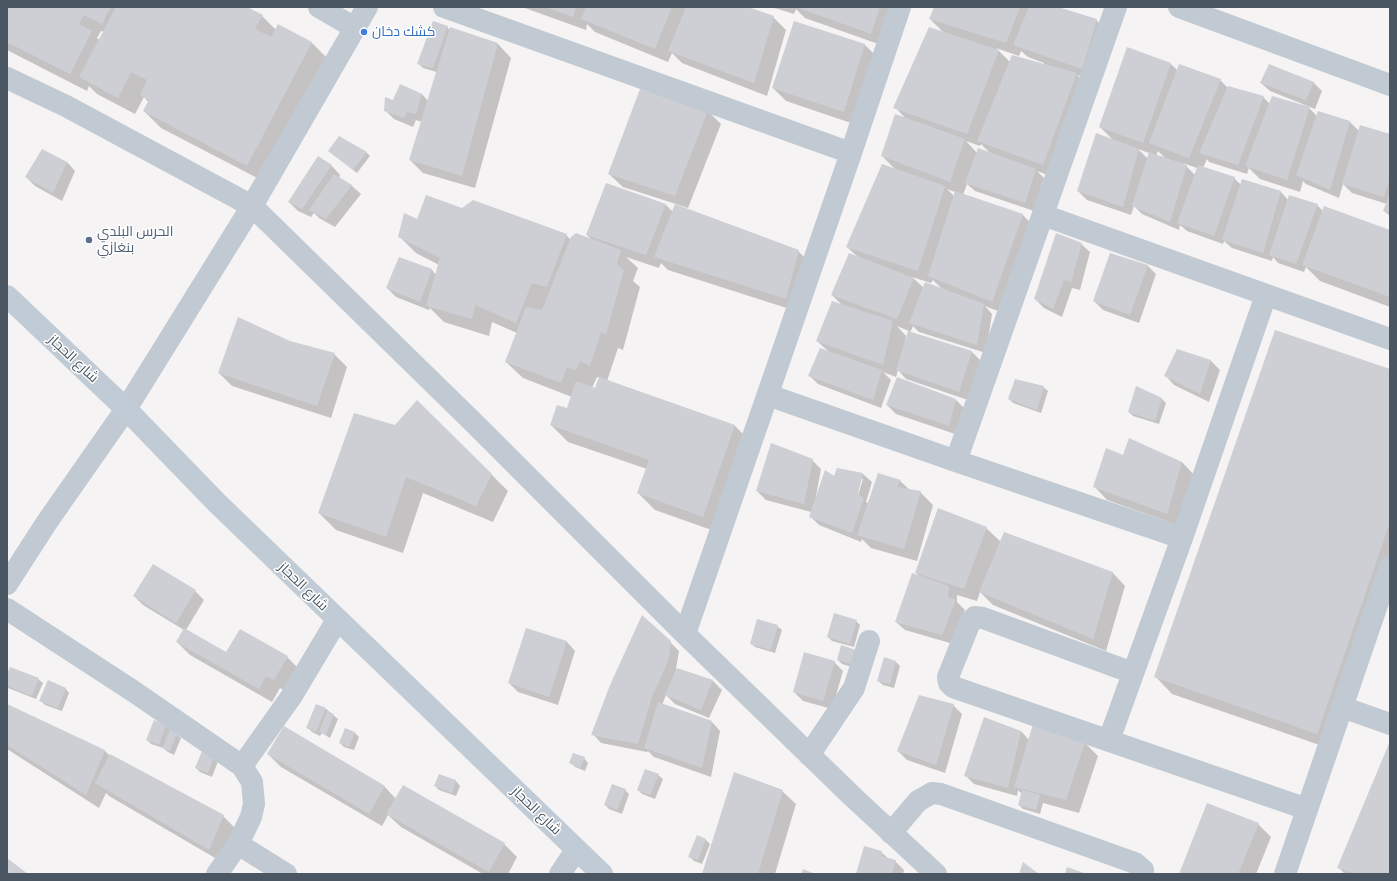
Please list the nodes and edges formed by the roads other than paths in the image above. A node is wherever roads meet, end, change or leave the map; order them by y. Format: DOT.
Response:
graph roads {
  1 [pos="319,7"];
  2 [pos="367,7"];
  3 [pos="444,7"];
  4 [pos="900,7"];
  5 [pos="1116,7"];
  6 [pos="1179,7"];
  7 [pos="355,28"];
  8 [pos="7,78"];
  9 [pos="1390,85"];
  10 [pos="851,154"];
  11 [pos="252,206"];
  12 [pos="1043,215"];
  13 [pos="1266,295"];
  14 [pos="7,296"];
  15 [pos="1390,339"];
  16 [pos="768,395"];
  17 [pos="126,409"];
  18 [pos="956,461"];
  19 [pos="1182,538"];
  20 [pos="1390,567"];
  21 [pos="7,584"];
  22 [pos="7,609"];
  23 [pos="337,620"];
  24 [pos="685,634"];
  25 [pos="869,642"];
  26 [pos="1133,673"];
  27 [pos="1342,708"];
  28 [pos="1390,724"];
  29 [pos="1109,740"];
  30 [pos="809,754"];
  31 [pos="242,766"];
  32 [pos="1307,809"];
  33 [pos="891,833"];
  34 [pos="238,844"];
  35 [pos="576,850"];
  36 [pos="217,874"];
  37 [pos="286,874"];
  38 [pos="560,874"];
  39 [pos="602,874"];
  40 [pos="936,874"];
  41 [pos="1143,874"];
  42 [pos="1285,874"];
  1 -- 7 [label="street"];
  2 -- 7 [label="street"];
  3 -- 10 [label="street"];
  4 -- 10 [label="street"];
  5 -- 12 [label="street"];
  6 -- 9 [label="street"];
  7 -- 11 [label="street"];
  8 -- 11 [label="street"];
  10 -- 16 [label="street"];
  11 -- 17 [label="street"];
  11 -- 24 [label="street"];
  12 -- 13 [label="street"];
  12 -- 18 [label="street"];
  13 -- 15 [label="street"];
  13 -- 19 [label="street"];
  14 -- 17 [label="main road, شارع الحجاز"];
  16 -- 18 [label="street"];
  16 -- 24 [label="street"];
  17 -- 21 [label="street"];
  17 -- 23 [label="main road, شارع الحجاز"];
  18 -- 19 [label="street"];
  19 -- 26 [label="street"];
  20 -- 27 [label="street"];
  22 -- 31 [label="street"];
  23 -- 31 [label="street"];
  23 -- 35 [label="main road, شارع الحجاز"];
  24 -- 30 [label="street"];
  25 -- 30 [label="street"];
  26 -- 29 [label="street"];
  26 -- 29 [label="street"];
  27 -- 28 [label="street"];
  27 -- 32 [label="street"];
  29 -- 32 [label="street"];
  30 -- 33 [label="street"];
  31 -- 34 [label="street"];
  32 -- 42 [label="street"];
  33 -- 40 [label="street"];
  33 -- 41 [label="street"];
  34 -- 36 [label="street"];
  34 -- 37 [label="street"];
  35 -- 38 [label="street"];
  35 -- 39 [label="main road, شارع الحجاز"];
}
